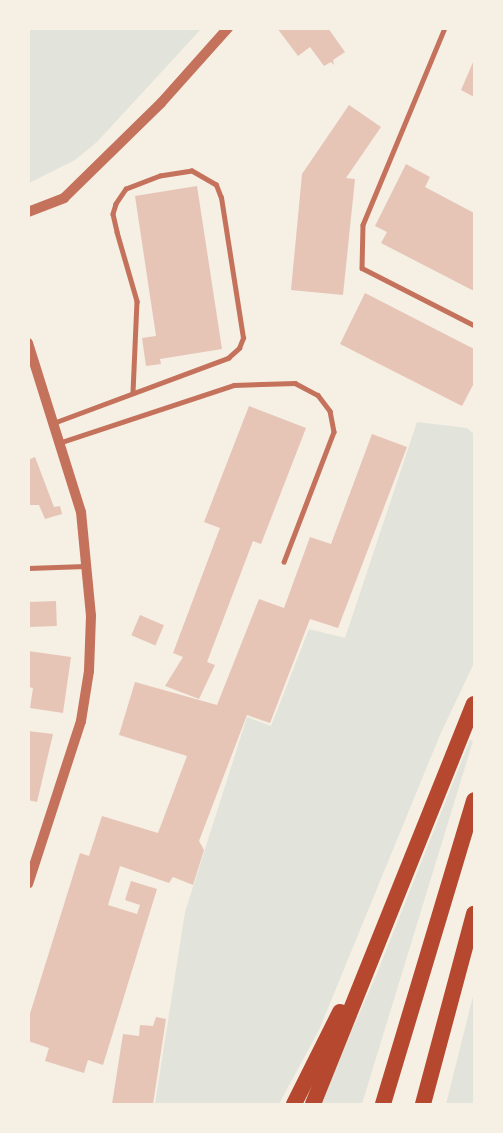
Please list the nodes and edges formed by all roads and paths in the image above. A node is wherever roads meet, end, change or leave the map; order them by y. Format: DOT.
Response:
graph roads {
  1 [pos="228,28"];
  2 [pos="445,28"];
  3 [pos="28,212"];
  4 [pos="474,325"];
  5 [pos="28,343"];
  6 [pos="133,392"];
  7 [pos="56,422"];
  8 [pos="62,442"];
  9 [pos="284,562"];
  10 [pos="87,566"];
  11 [pos="28,568"];
  12 [pos="474,704"];
  13 [pos="474,800"];
  14 [pos="28,884"];
  15 [pos="474,914"];
  16 [pos="387,916"];
  17 [pos="294,1104"];
  18 [pos="313,1104"];
  19 [pos="383,1104"];
  20 [pos="423,1104"];
  1 -- 3 [label="street"];
  2 -- 4 [label="lane"];
  5 -- 7 [label="street"];
  6 -- 6 [label="lane"];
  6 -- 7 [label="lane"];
  7 -- 8 [label="street"];
  8 -- 9 [label="lane"];
  8 -- 10 [label="street"];
  10 -- 11 [label="lane"];
  10 -- 14 [label="street"];
  12 -- 16 [label="highway"];
  13 -- 19 [label="highway"];
  15 -- 20 [label="highway"];
  16 -- 17 [label="highway"];
  16 -- 18 [label="highway"];
}
